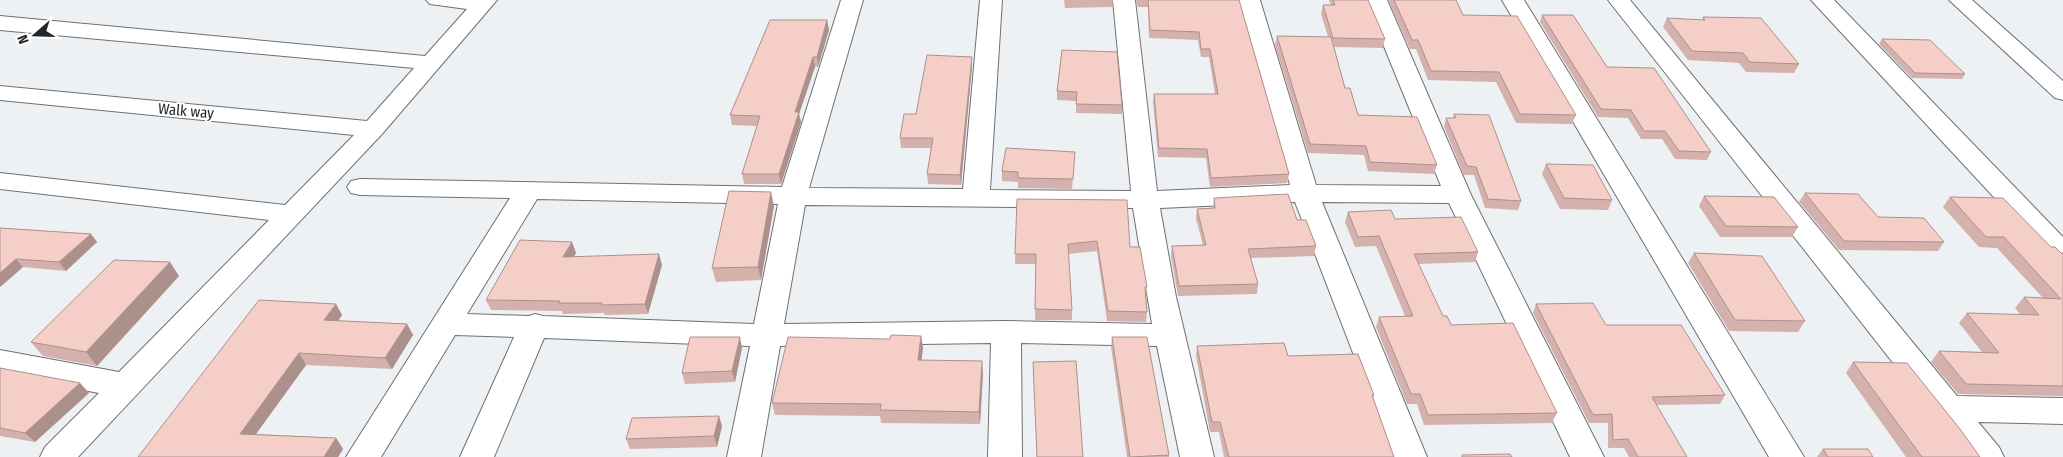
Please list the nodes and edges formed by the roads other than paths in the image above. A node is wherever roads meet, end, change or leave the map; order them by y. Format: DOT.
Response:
graph roads {
  1 [pos="437,0"];
  2 [pos="852,0"];
  3 [pos="991,0"];
  4 [pos="1124,0"];
  5 [pos="1249,0"];
  6 [pos="1376,0"];
  7 [pos="1513,0"];
  8 [pos="1618,0"];
  9 [pos="1822,0"];
  10 [pos="1960,0"];
  11 [pos="484,2"];
  12 [pos="0,23"];
  13 [pos="430,62"];
  14 [pos="0,93"];
  15 [pos="2063,93"];
  16 [pos="373,128"];
  17 [pos="0,181"];
  18 [pos="360,187"];
  19 [pos="529,190"];
  20 [pos="1305,193"];
  21 [pos="1458,195"];
  22 [pos="793,196"];
  23 [pos="976,198"];
  24 [pos="1144,200"];
  25 [pos="291,214"];
  26 [pos="2063,254"];
  27 [pos="447,324"];
  28 [pos="535,325"];
  29 [pos="1006,332"];
  30 [pos="1169,335"];
  31 [pos="766,336"];
  32 [pos="0,362"];
  33 [pos="127,386"];
  34 [pos="1950,409"];
  35 [pos="2063,411"];
  36 [pos="57,457"];
  37 [pos="363,457"];
  38 [pos="477,457"];
  39 [pos="744,457"];
  40 [pos="1005,457"];
  41 [pos="1197,457"];
  42 [pos="1410,457"];
  43 [pos="1587,457"];
  44 [pos="1787,457"];
  45 [pos="1987,457"];
  1 -- 11 [label="street"];
  2 -- 22 [label="street"];
  3 -- 23 [label="street"];
  4 -- 24 [label="street"];
  5 -- 20 [label="street"];
  6 -- 21 [label="street"];
  7 -- 44 [label="street"];
  8 -- 34 [label="street"];
  9 -- 26 [label="street"];
  10 -- 15 [label="street"];
  11 -- 13 [label="street"];
  12 -- 13 [label="street"];
  13 -- 16 [label="street"];
  14 -- 16 [label="street, Walk way"];
  16 -- 25 [label="street"];
  17 -- 25 [label="street"];
  18 -- 19 [label="street"];
  19 -- 22 [label="street"];
  19 -- 27 [label="street"];
  20 -- 21 [label="street"];
  20 -- 24 [label="street"];
  20 -- 42 [label="street"];
  21 -- 43 [label="street"];
  22 -- 23 [label="street"];
  22 -- 31 [label="street"];
  23 -- 24 [label="street"];
  24 -- 30 [label="street"];
  25 -- 33 [label="street"];
  27 -- 28 [label="street"];
  27 -- 37 [label="street"];
  28 -- 31 [label="street"];
  28 -- 38 [label="street"];
  29 -- 30 [label="street"];
  29 -- 31 [label="street"];
  29 -- 40 [label="street"];
  30 -- 41 [label="street"];
  31 -- 39 [label="street"];
  32 -- 33 [label="street"];
  33 -- 36 [label="street"];
  34 -- 35 [label="street"];
  34 -- 45 [label="street"];
}
